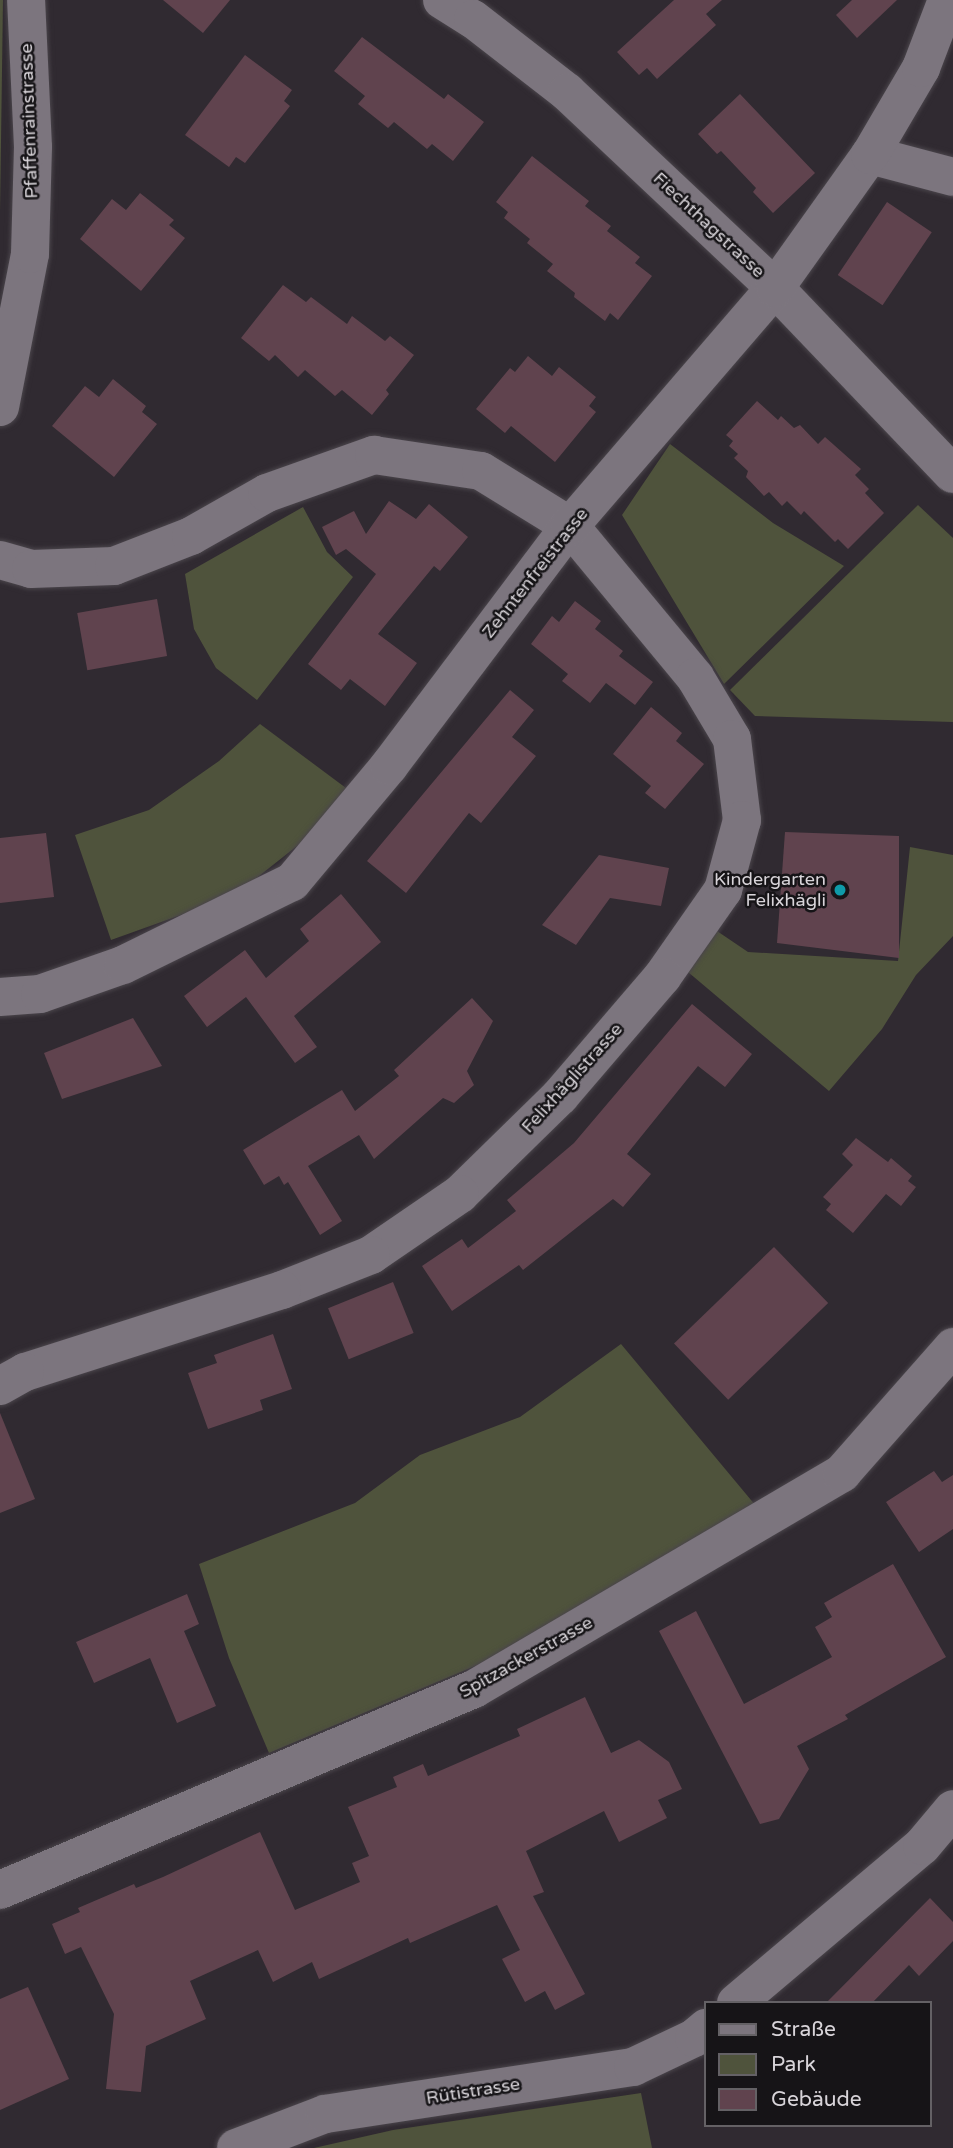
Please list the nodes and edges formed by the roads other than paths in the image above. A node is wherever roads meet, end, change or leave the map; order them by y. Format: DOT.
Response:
graph roads {
  1 [pos="26,0"];
  2 [pos="442,0"];
  3 [pos="947,0"];
  4 [pos="870,155"];
  5 [pos="953,177"];
  6 [pos="775,288"];
  7 [pos="0,407"];
  8 [pos="953,474"];
  9 [pos="570,526"];
  10 [pos="0,560"];
  11 [pos="0,997"];
  12 [pos="947,1371"];
  13 [pos="0,1386"];
  14 [pos="953,1809"];
  15 [pos="0,1890"];
  16 [pos="738,2001"];
  17 [pos="704,2030"];
  18 [pos="236,2148"];
  1 -- 7 [label="street, Pfaffenrainstrasse"];
  2 -- 6 [label="street, Fiechthagstrasse"];
  3 -- 4 [label="street, Zehntenfreistrasse"];
  4 -- 5 [label="street"];
  4 -- 6 [label="street, Zehntenfreistrasse"];
  6 -- 8 [label="street, Fiechthagstrasse"];
  6 -- 9 [label="street, Zehntenfreistrasse"];
  9 -- 10 [label="street, Felixhäglistrasse"];
  9 -- 11 [label="street, Zehntenfreistrasse"];
  9 -- 13 [label="street, Felixhäglistrasse"];
  12 -- 15 [label="street, Spitzackerstrasse"];
  14 -- 16 [label="street"];
  17 -- 18 [label="street, Rütistrasse"];
}
